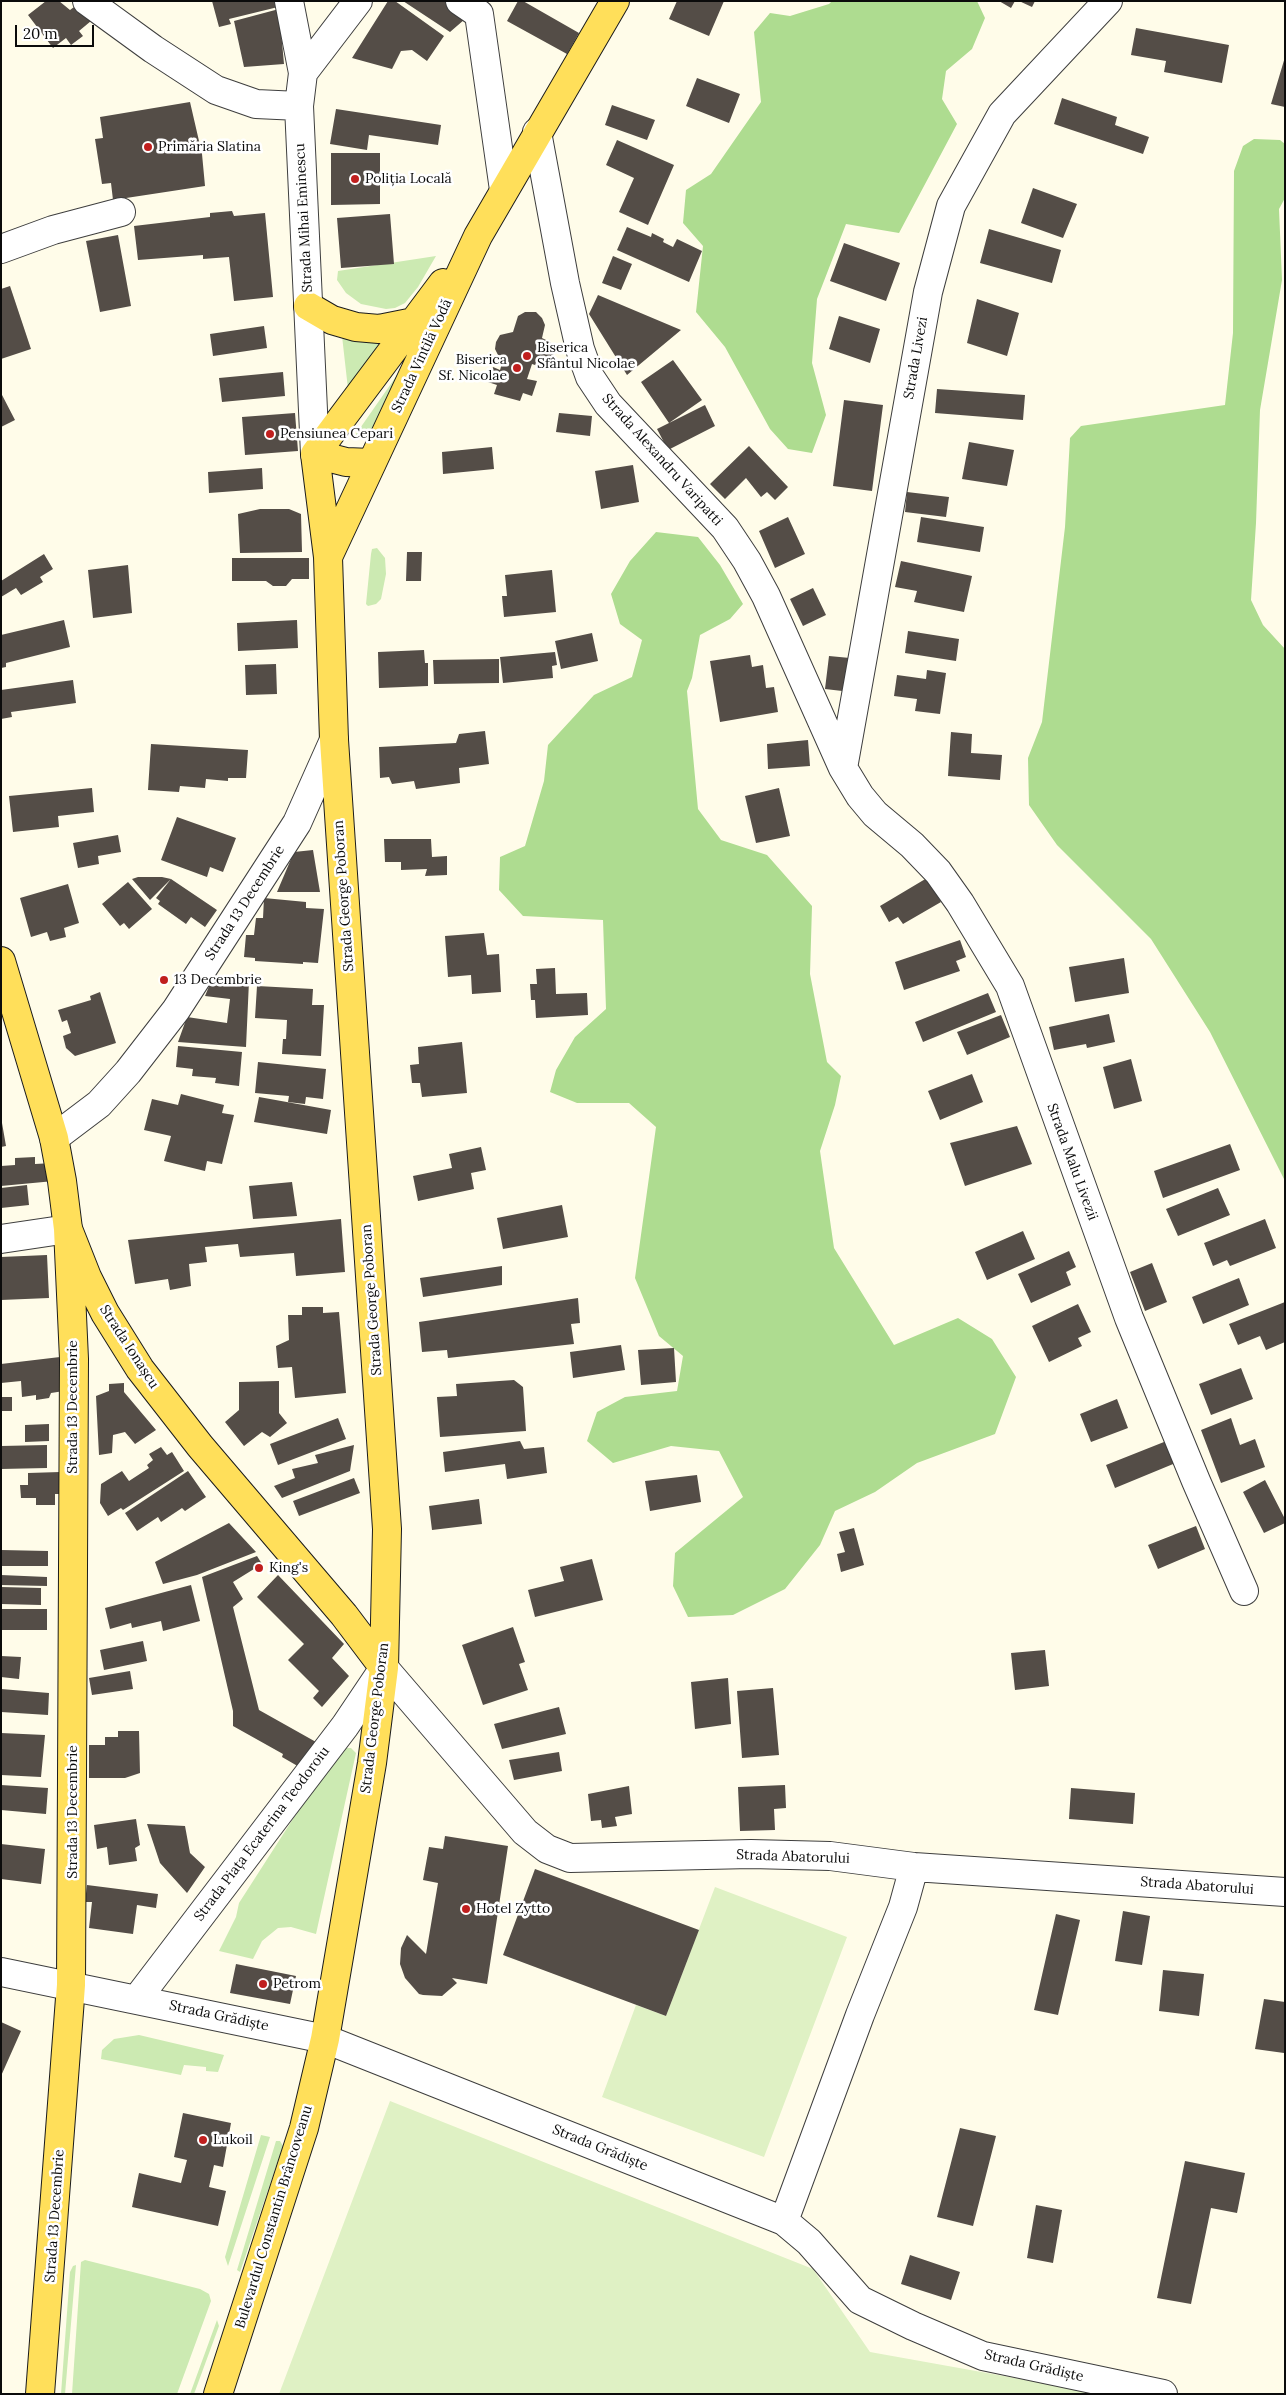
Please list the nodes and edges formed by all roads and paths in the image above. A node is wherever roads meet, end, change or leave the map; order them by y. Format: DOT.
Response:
graph roads {
  1 [pos="87,1"];
  2 [pos="289,1"];
  3 [pos="358,1"];
  4 [pos="460,1"];
  5 [pos="615,1"];
  6 [pos="1108,1"];
  7 [pos="302,73"];
  8 [pos="299,106"];
  9 [pos="537,132"];
  10 [pos="504,190"];
  11 [pos="121,212"];
  12 [pos="478,236"];
  13 [pos="1,249"];
  14 [pos="308,306"];
  15 [pos="414,322"];
  16 [pos="316,454"];
  17 [pos="372,463"];
  18 [pos="328,557"];
  19 [pos="334,740"];
  20 [pos="843,768"];
  21 [pos="1,961"];
  22 [pos="54,1138"];
  23 [pos="68,1229"];
  24 [pos="1,1239"];
  25 [pos="1244,1591"];
  26 [pos="384,1668"];
  27 [pos="914,1867"];
  28 [pos="1285,1892"];
  29 [pos="1,1972"];
  30 [pos="71,1985"];
  31 [pos="137,1999"];
  32 [pos="325,2039"];
  33 [pos="784,2221"];
  34 [pos="40,2394"];
  35 [pos="218,2394"];
  36 [pos="1163,2394"];
  1 -- 8 [label="street"];
  2 -- 7 [label="street, Strada Mihai Eminescu"];
  3 -- 7 [label="street"];
  4 -- 10 [label="street"];
  5 -- 9 [label="main road, Strada Vintilă Vodă"];
  6 -- 20 [label="street, Strada Livezi"];
  7 -- 8 [label="street, Strada Mihai Eminescu"];
  8 -- 14 [label="street, Strada Mihai Eminescu"];
  9 -- 10 [label="main road, Strada Vintilă Vodă"];
  9 -- 20 [label="street, Strada Alexandru Varipatti"];
  10 -- 12 [label="main road, Strada Vintilă Vodă"];
  11 -- 13 [label="street"];
  12 -- 15 [label="main road, Strada Vintilă Vodă"];
  12 -- 17 [label="main road, Strada Vintilă Vodă"];
  14 -- 15 [label="main road"];
  14 -- 16 [label="street, Strada Mihai Eminescu"];
  15 -- 16 [label="main road, Strada Vintilă Vodă"];
  16 -- 17 [label="main road"];
  16 -- 18 [label="main road, Strada George Poboran"];
  17 -- 18 [label="main road, Strada Vintilă Vodă"];
  18 -- 19 [label="main road, Strada George Poboran"];
  19 -- 22 [label="street, Strada 13 Decembrie"];
  19 -- 26 [label="main road, Strada George Poboran"];
  20 -- 25 [label="street, Strada Malu Livezii"];
  21 -- 22 [label="main road, Strada Ionașcu"];
  22 -- 23 [label="main road, Strada Ionașcu"];
  23 -- 24 [label="street"];
  23 -- 26 [label="main road, Strada Ionașcu"];
  23 -- 30 [label="main road, Strada 13 Decembrie"];
  26 -- 27 [label="street, Strada Abatorului"];
  26 -- 31 [label="street, Strada Piața Ecaterina Teodoroiu"];
  26 -- 32 [label="main road, Strada George Poboran"];
  27 -- 28 [label="street, Strada Abatorului"];
  27 -- 33 [label="street"];
  29 -- 30 [label="street, Strada Grădiște"];
  30 -- 31 [label="street, Strada Grădiște"];
  30 -- 34 [label="main road, Strada 13 Decembrie"];
  31 -- 32 [label="street, Strada Grădiște"];
  32 -- 33 [label="street, Strada Grădiște"];
  32 -- 35 [label="main road, Bulevardul Constantin Brâncoveanu"];
  33 -- 36 [label="street, Strada Grădiște"];
}
